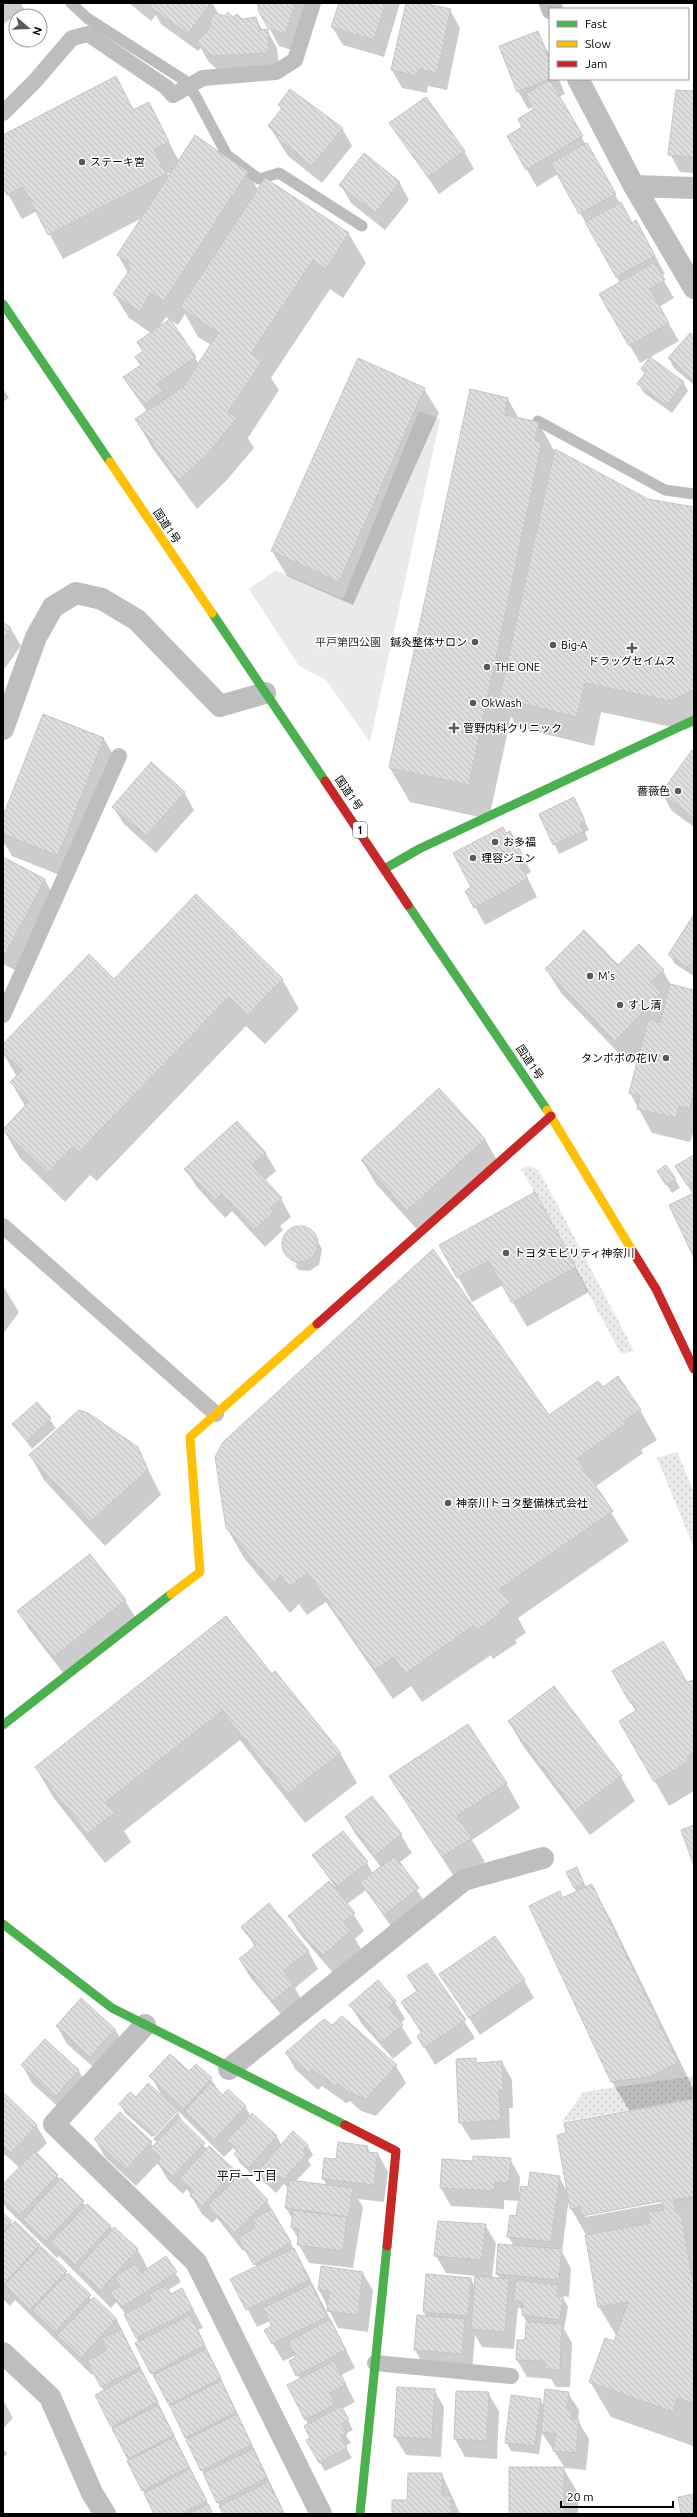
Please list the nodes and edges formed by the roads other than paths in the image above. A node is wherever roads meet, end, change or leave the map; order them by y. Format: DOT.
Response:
graph roads {
  1 [pos="313,3"];
  2 [pos="579,80"];
  3 [pos="3,113"];
  4 [pos="634,186"];
  5 [pos="694,188"];
  6 [pos="694,288"];
  7 [pos="3,304"];
  8 [pos="265,693"];
  9 [pos="694,720"];
  10 [pos="3,729"];
  11 [pos="119,756"];
  12 [pos="386,868"];
  13 [pos="3,1014"];
  14 [pos="551,1116"];
  15 [pos="3,1226"];
  16 [pos="694,1369"];
  17 [pos="216,1414"];
  18 [pos="3,1726"];
  19 [pos="543,1858"];
  20 [pos="3,1924"];
  21 [pos="145,2025"];
  22 [pos="229,2068"];
  23 [pos="3,2353"];
  24 [pos="375,2363"];
  25 [pos="511,2376"];
  26 [pos="105,2514"];
  27 [pos="321,2514"];
  28 [pos="360,2514"];
  1 -- 3 [label="lane"];
  2 -- 4 [label="street"];
  4 -- 5 [label="street"];
  4 -- 6 [label="street"];
  7 -- 8 [label="main road, 国道1号 / 1"];
  8 -- 10 [label="street"];
  8 -- 12 [label="main road, 国道1号 / 1"];
  9 -- 12 [label="main road"];
  11 -- 13 [label="lane"];
  12 -- 14 [label="main road, 国道1号 / 1"];
  14 -- 16 [label="main road, 国道1号 / 1"];
  14 -- 17 [label="main road"];
  15 -- 17 [label="lane"];
  17 -- 18 [label="main road"];
  19 -- 22 [label="street"];
  20 -- 21 [label="main road"];
  21 -- 22 [label="main road"];
  21 -- 27 [label="street"];
  22 -- 24 [label="main road"];
  23 -- 26 [label="street"];
  24 -- 25 [label="lane"];
  24 -- 28 [label="main road"];
}
